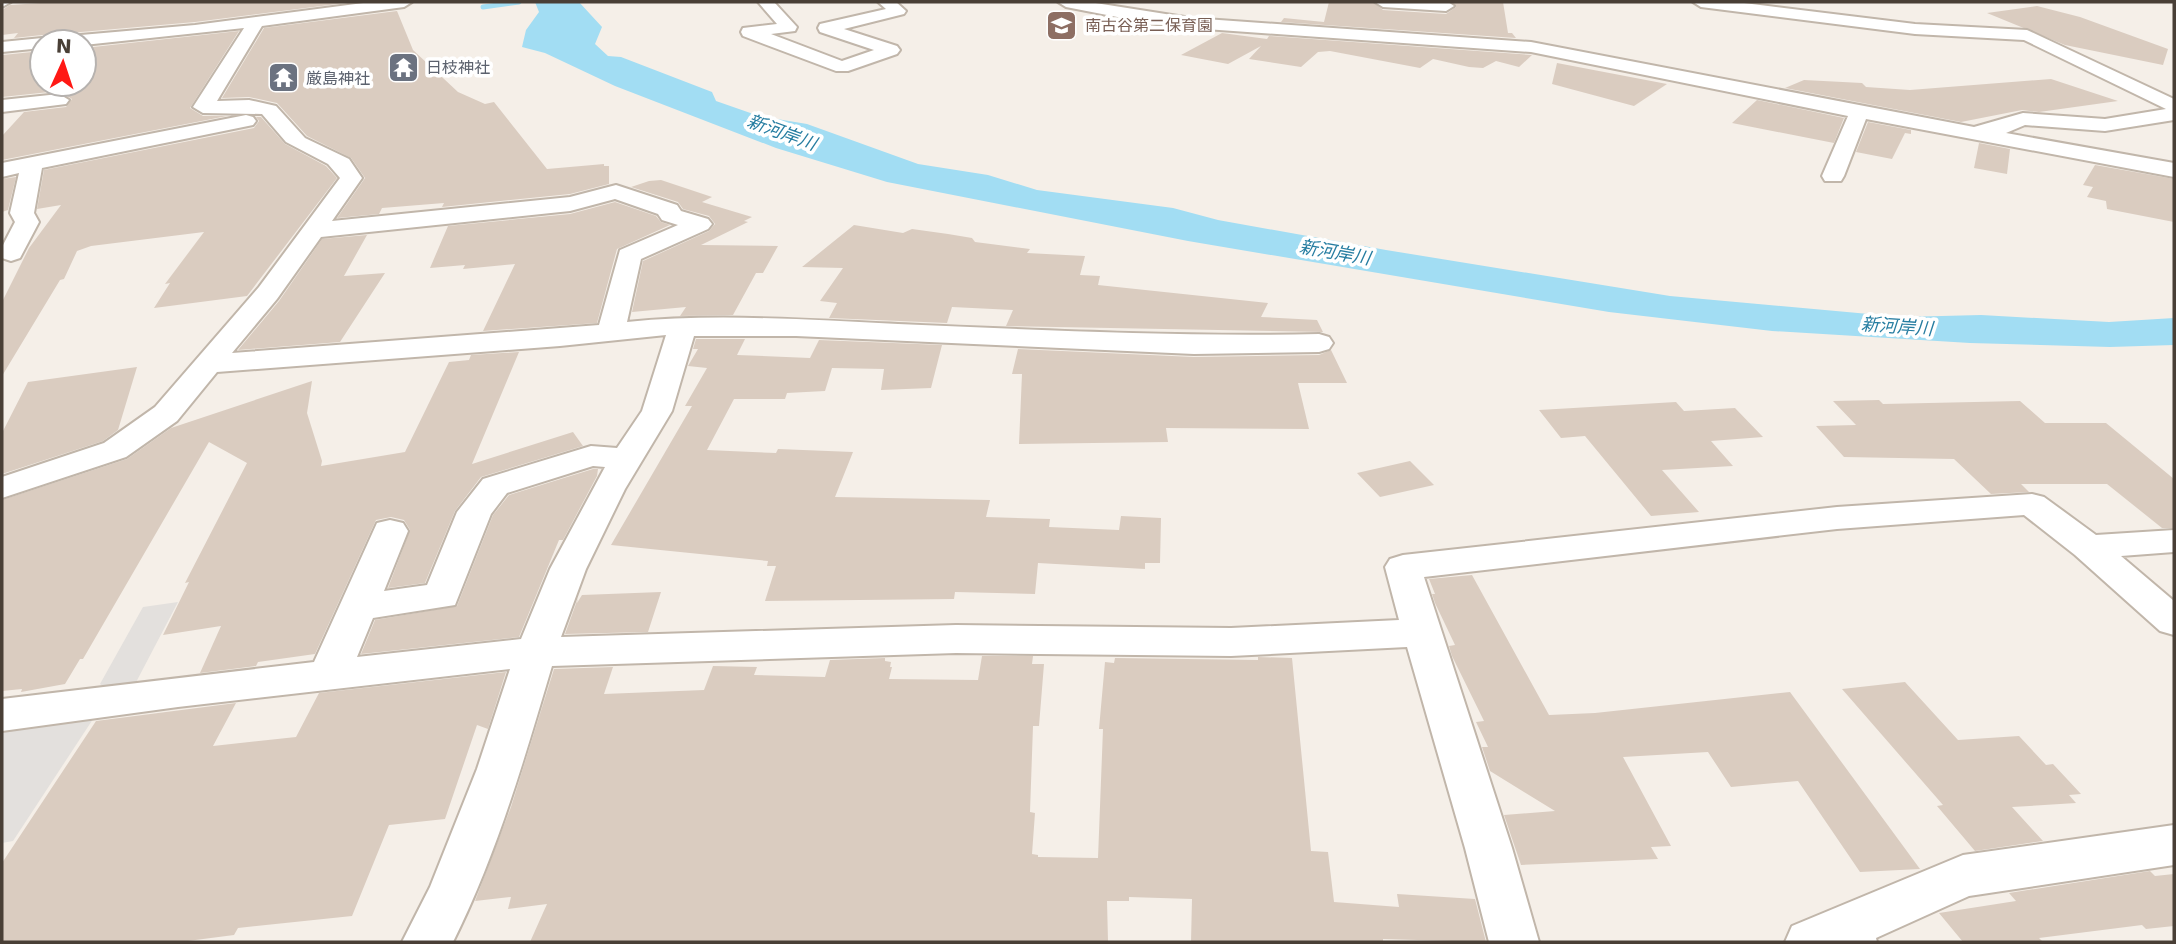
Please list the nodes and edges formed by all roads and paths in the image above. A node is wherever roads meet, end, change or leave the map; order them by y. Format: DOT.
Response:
graph roads {
  1 [pos="404,2"];
  2 [pos="766,2"];
  3 [pos="886,2"];
  4 [pos="1066,2"];
  5 [pos="1383,2"];
  6 [pos="1701,2"];
  7 [pos="1450,4"];
  8 [pos="256,22"];
  9 [pos="98,38"];
  10 [pos="1440,40"];
  11 [pos="28,44"];
  12 [pos="2,47"];
  13 [pos="59,100"];
  14 [pos="2,106"];
  15 [pos="2174,106"];
  16 [pos="1859,112"];
  17 [pos="2174,114"];
  18 [pos="276,115"];
  19 [pos="1972,133"];
  20 [pos="32,163"];
  21 [pos="2,170"];
  22 [pos="2174,170"];
  23 [pos="1833,176"];
  24 [pos="314,230"];
  25 [pos="11,253"];
  26 [pos="683,327"];
  27 [pos="611,332"];
  28 [pos="1319,343"];
  29 [pos="208,364"];
  30 [pos="628,459"];
  31 [pos="2,488"];
  32 [pos="390,531"];
  33 [pos="2174,541"];
  34 [pos="2088,547"];
  35 [pos="358,607"];
  36 [pos="2174,622"];
  37 [pos="1421,633"];
  38 [pos="536,652"];
  39 [pos="329,675"];
  40 [pos="2,715"];
  41 [pos="2174,845"];
  42 [pos="1835,938"];
  43 [pos="427,942"];
  44 [pos="1514,942"];
  1 -- 8 [label="street"];
  2 -- 3 [label="street"];
  4 -- 10 [label="street"];
  5 -- 7 [label="street"];
  6 -- 15 [label="street"];
  7 -- 10 [label="street"];
  8 -- 9 [label="street"];
  8 -- 18 [label="street"];
  10 -- 16 [label="street"];
  11 -- 12 [label="street"];
  13 -- 14 [label="street"];
  16 -- 19 [label="street"];
  16 -- 23 [label="street"];
  17 -- 19 [label="street"];
  18 -- 20 [label="street"];
  18 -- 24 [label="street"];
  19 -- 22 [label="street"];
  20 -- 21 [label="street"];
  20 -- 25 [label="street"];
  24 -- 27 [label="street"];
  24 -- 29 [label="street"];
  26 -- 27 [label="street"];
  26 -- 28 [label="street"];
  26 -- 30 [label="street"];
  27 -- 29 [label="street"];
  29 -- 31 [label="street"];
  30 -- 35 [label="street"];
  30 -- 38 [label="street"];
  32 -- 35 [label="street"];
  33 -- 34 [label="street"];
  34 -- 36 [label="street"];
  34 -- 37 [label="street"];
  35 -- 39 [label="street"];
  37 -- 38 [label="street"];
  37 -- 44 [label="street"];
  38 -- 39 [label="street"];
  38 -- 43 [label="street"];
  39 -- 40 [label="street"];
  41 -- 42 [label="street"];
}
